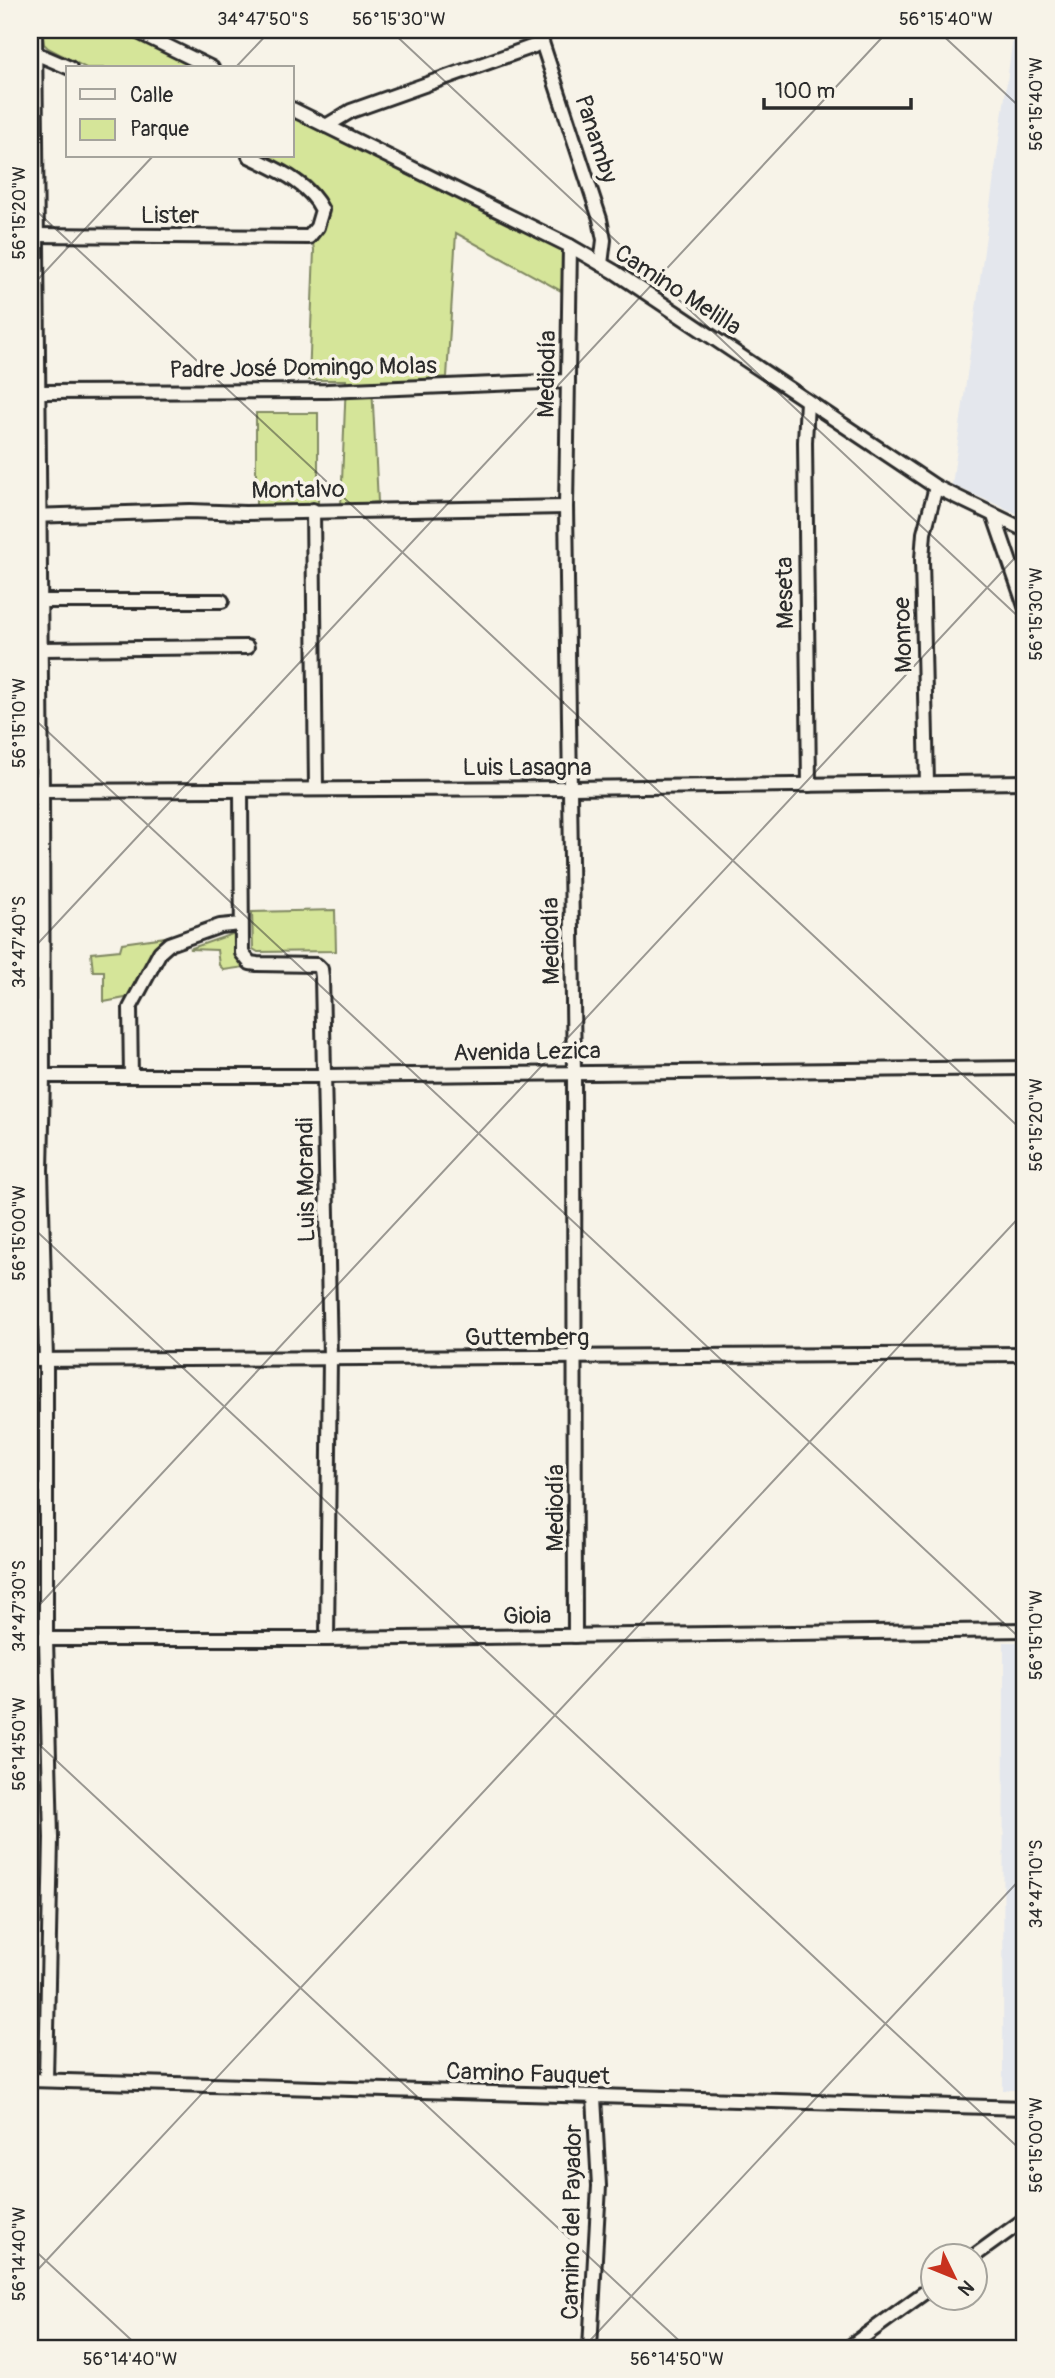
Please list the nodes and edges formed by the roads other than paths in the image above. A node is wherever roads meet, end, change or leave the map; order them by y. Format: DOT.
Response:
graph roads {
  1 [pos="134,30"];
  2 [pos="33,34"];
  3 [pos="540,36"];
  4 [pos="35,53"];
  5 [pos="66,66"];
  6 [pos="208,66"];
  7 [pos="294,110"];
  8 [pos="326,126"];
  9 [pos="253,158"];
  10 [pos="33,235"];
  11 [pos="570,246"];
  12 [pos="601,264"];
  13 [pos="568,381"];
  14 [pos="38,392"];
  15 [pos="807,401"];
  16 [pos="936,487"];
  17 [pos="566,507"];
  18 [pos="313,510"];
  19 [pos="34,516"];
  20 [pos="994,516"];
  21 [pos="1025,530"];
  22 [pos="40,601"];
  23 [pos="222,601"];
  24 [pos="1025,606"];
  25 [pos="247,647"];
  26 [pos="41,649"];
  27 [pos="1025,782"];
  28 [pos="927,783"];
  29 [pos="809,785"];
  30 [pos="570,788"];
  31 [pos="316,789"];
  32 [pos="241,790"];
  33 [pos="36,791"];
  34 [pos="241,924"];
  35 [pos="1025,1068"];
  36 [pos="574,1073"];
  37 [pos="36,1076"];
  38 [pos="131,1076"];
  39 [pos="325,1076"];
  40 [pos="1025,1354"];
  41 [pos="330,1357"];
  42 [pos="576,1357"];
  43 [pos="30,1360"];
  44 [pos="46,1360"];
  45 [pos="1025,1630"];
  46 [pos="575,1636"];
  47 [pos="30,1639"];
  48 [pos="46,1639"];
  49 [pos="327,1639"];
  50 [pos="30,2080"];
  51 [pos="46,2080"];
  52 [pos="594,2097"];
  53 [pos="1025,2108"];
  54 [pos="1025,2219"];
  55 [pos="988,2246"];
  56 [pos="918,2298"];
  57 [pos="590,2348"];
  58 [pos="849,2348"];
  1 -- 6 [label="street"];
  2 -- 4 [label="street"];
  3 -- 8 [label="street"];
  3 -- 12 [label="street, Panamby"];
  4 -- 5 [label="street"];
  4 -- 10 [label="street"];
  7 -- 8 [label="street, Camino Melilla"];
  8 -- 11 [label="street, Camino Melilla"];
  9 -- 10 [label="street, Lister"];
  10 -- 14 [label="street"];
  11 -- 12 [label="street, Camino Melilla"];
  11 -- 13 [label="street, Mediodía"];
  12 -- 15 [label="street, Camino Melilla"];
  13 -- 14 [label="street, Padre José Domingo Molas"];
  13 -- 17 [label="street, Mediodía"];
  14 -- 19 [label="street"];
  15 -- 16 [label="street, Camino Melilla"];
  15 -- 29 [label="street, Meseta"];
  16 -- 20 [label="street, Camino Melilla"];
  16 -- 28 [label="street, Monroe"];
  17 -- 18 [label="street, Montalvo"];
  17 -- 30 [label="street, Mediodía"];
  18 -- 19 [label="street, Montalvo"];
  18 -- 31 [label="street"];
  19 -- 22 [label="street"];
  20 -- 21 [label="street, Camino Melilla"];
  20 -- 24 [label="street"];
  22 -- 23 [label="street"];
  22 -- 26 [label="street"];
  25 -- 26 [label="street"];
  26 -- 33 [label="street"];
  27 -- 28 [label="street, Luis Lasagna"];
  28 -- 29 [label="street, Luis Lasagna"];
  29 -- 30 [label="street, Luis Lasagna"];
  30 -- 31 [label="street, Luis Lasagna"];
  30 -- 36 [label="street, Mediodía"];
  31 -- 32 [label="street, Luis Lasagna"];
  32 -- 33 [label="street, Luis Lasagna"];
  32 -- 34 [label="street, Luis Morandi"];
  33 -- 37 [label="street"];
  34 -- 38 [label="street"];
  34 -- 39 [label="street, Luis Morandi"];
  35 -- 36 [label="street, Avenida Lezica"];
  36 -- 39 [label="street, Avenida Lezica"];
  36 -- 42 [label="street, Mediodía"];
  37 -- 38 [label="street, Avenida Lezica"];
  37 -- 44 [label="street"];
  38 -- 39 [label="street, Avenida Lezica"];
  39 -- 41 [label="street, Luis Morandi"];
  40 -- 42 [label="street, Guttemberg"];
  41 -- 42 [label="street, Guttemberg"];
  41 -- 44 [label="street, Guttemberg"];
  41 -- 49 [label="street, Luis Morandi"];
  42 -- 46 [label="street, Mediodía"];
  43 -- 44 [label="street, Guttemberg"];
  44 -- 48 [label="street"];
  45 -- 46 [label="street, Gioia"];
  46 -- 49 [label="street, Gioia"];
  47 -- 48 [label="street, Gioia"];
  48 -- 49 [label="street, Gioia"];
  48 -- 51 [label="street"];
  50 -- 51 [label="street, Camino Fauquet"];
  51 -- 52 [label="street, Camino Fauquet"];
  52 -- 53 [label="street, Camino Fauquet"];
  52 -- 57 [label="street, Camino del Payador"];
  54 -- 55 [label="street"];
  56 -- 58 [label="street"];
}
